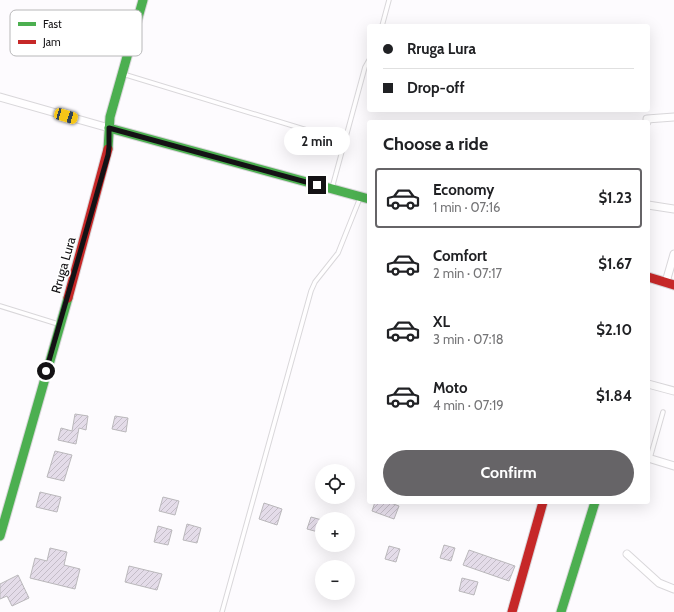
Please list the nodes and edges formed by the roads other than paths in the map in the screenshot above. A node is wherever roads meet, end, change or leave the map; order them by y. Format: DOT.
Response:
graph roads {
  1 [pos="143,0"];
  2 [pos="389,0"];
  3 [pos="140,10"];
  4 [pos="383,24"];
  5 [pos="127,56"];
  6 [pos="367,64"];
  7 [pos="122,73"];
  8 [pos="0,97"];
  9 [pos="674,117"];
  10 [pos="647,120"];
  11 [pos="109,128"];
  12 [pos="346,142"];
  13 [pos="332,189"];
  14 [pos="365,198"];
  15 [pos="650,205"];
  16 [pos="674,209"];
  17 [pos="674,254"];
  18 [pos="650,278"];
  19 [pos="670,284"];
  20 [pos="0,306"];
  21 [pos="59,324"];
  22 [pos="650,385"];
  23 [pos="674,392"];
  24 [pos="663,412"];
  25 [pos="650,455"];
  26 [pos="650,458"];
  27 [pos="674,466"];
  28 [pos="542,504"];
  29 [pos="594,504"];
  30 [pos="0,536"];
  31 [pos="627,554"];
  32 [pos="674,589"];
  33 [pos="222,612"];
  34 [pos="512,612"];
  35 [pos="561,612"];
  1 -- 3 [label="street, Rruga Lura"];
  2 -- 4 [label="lane"];
  5 -- 7 [label="street, Rruga Lura"];
  6 -- 12 [label="lane"];
  7 -- 11 [label="street, Rruga Lura"];
  7 -- 12 [label="lane"];
  8 -- 11 [label="street"];
  9 -- 10 [label="street"];
  11 -- 13 [label="street"];
  11 -- 21 [label="street, Rruga Lura"];
  12 -- 13 [label="lane"];
  13 -- 14 [label="street"];
  14 -- 33 [label="lane"];
  15 -- 16 [label="street"];
  17 -- 19 [label="street"];
  18 -- 19 [label="street"];
  20 -- 21 [label="lane"];
  21 -- 30 [label="street, Rruga Lura"];
  22 -- 23 [label="street"];
  24 -- 25 [label="lane"];
  26 -- 27 [label="street"];
  28 -- 34 [label="street"];
  29 -- 35 [label="street"];
  31 -- 32 [label="street"];
}
